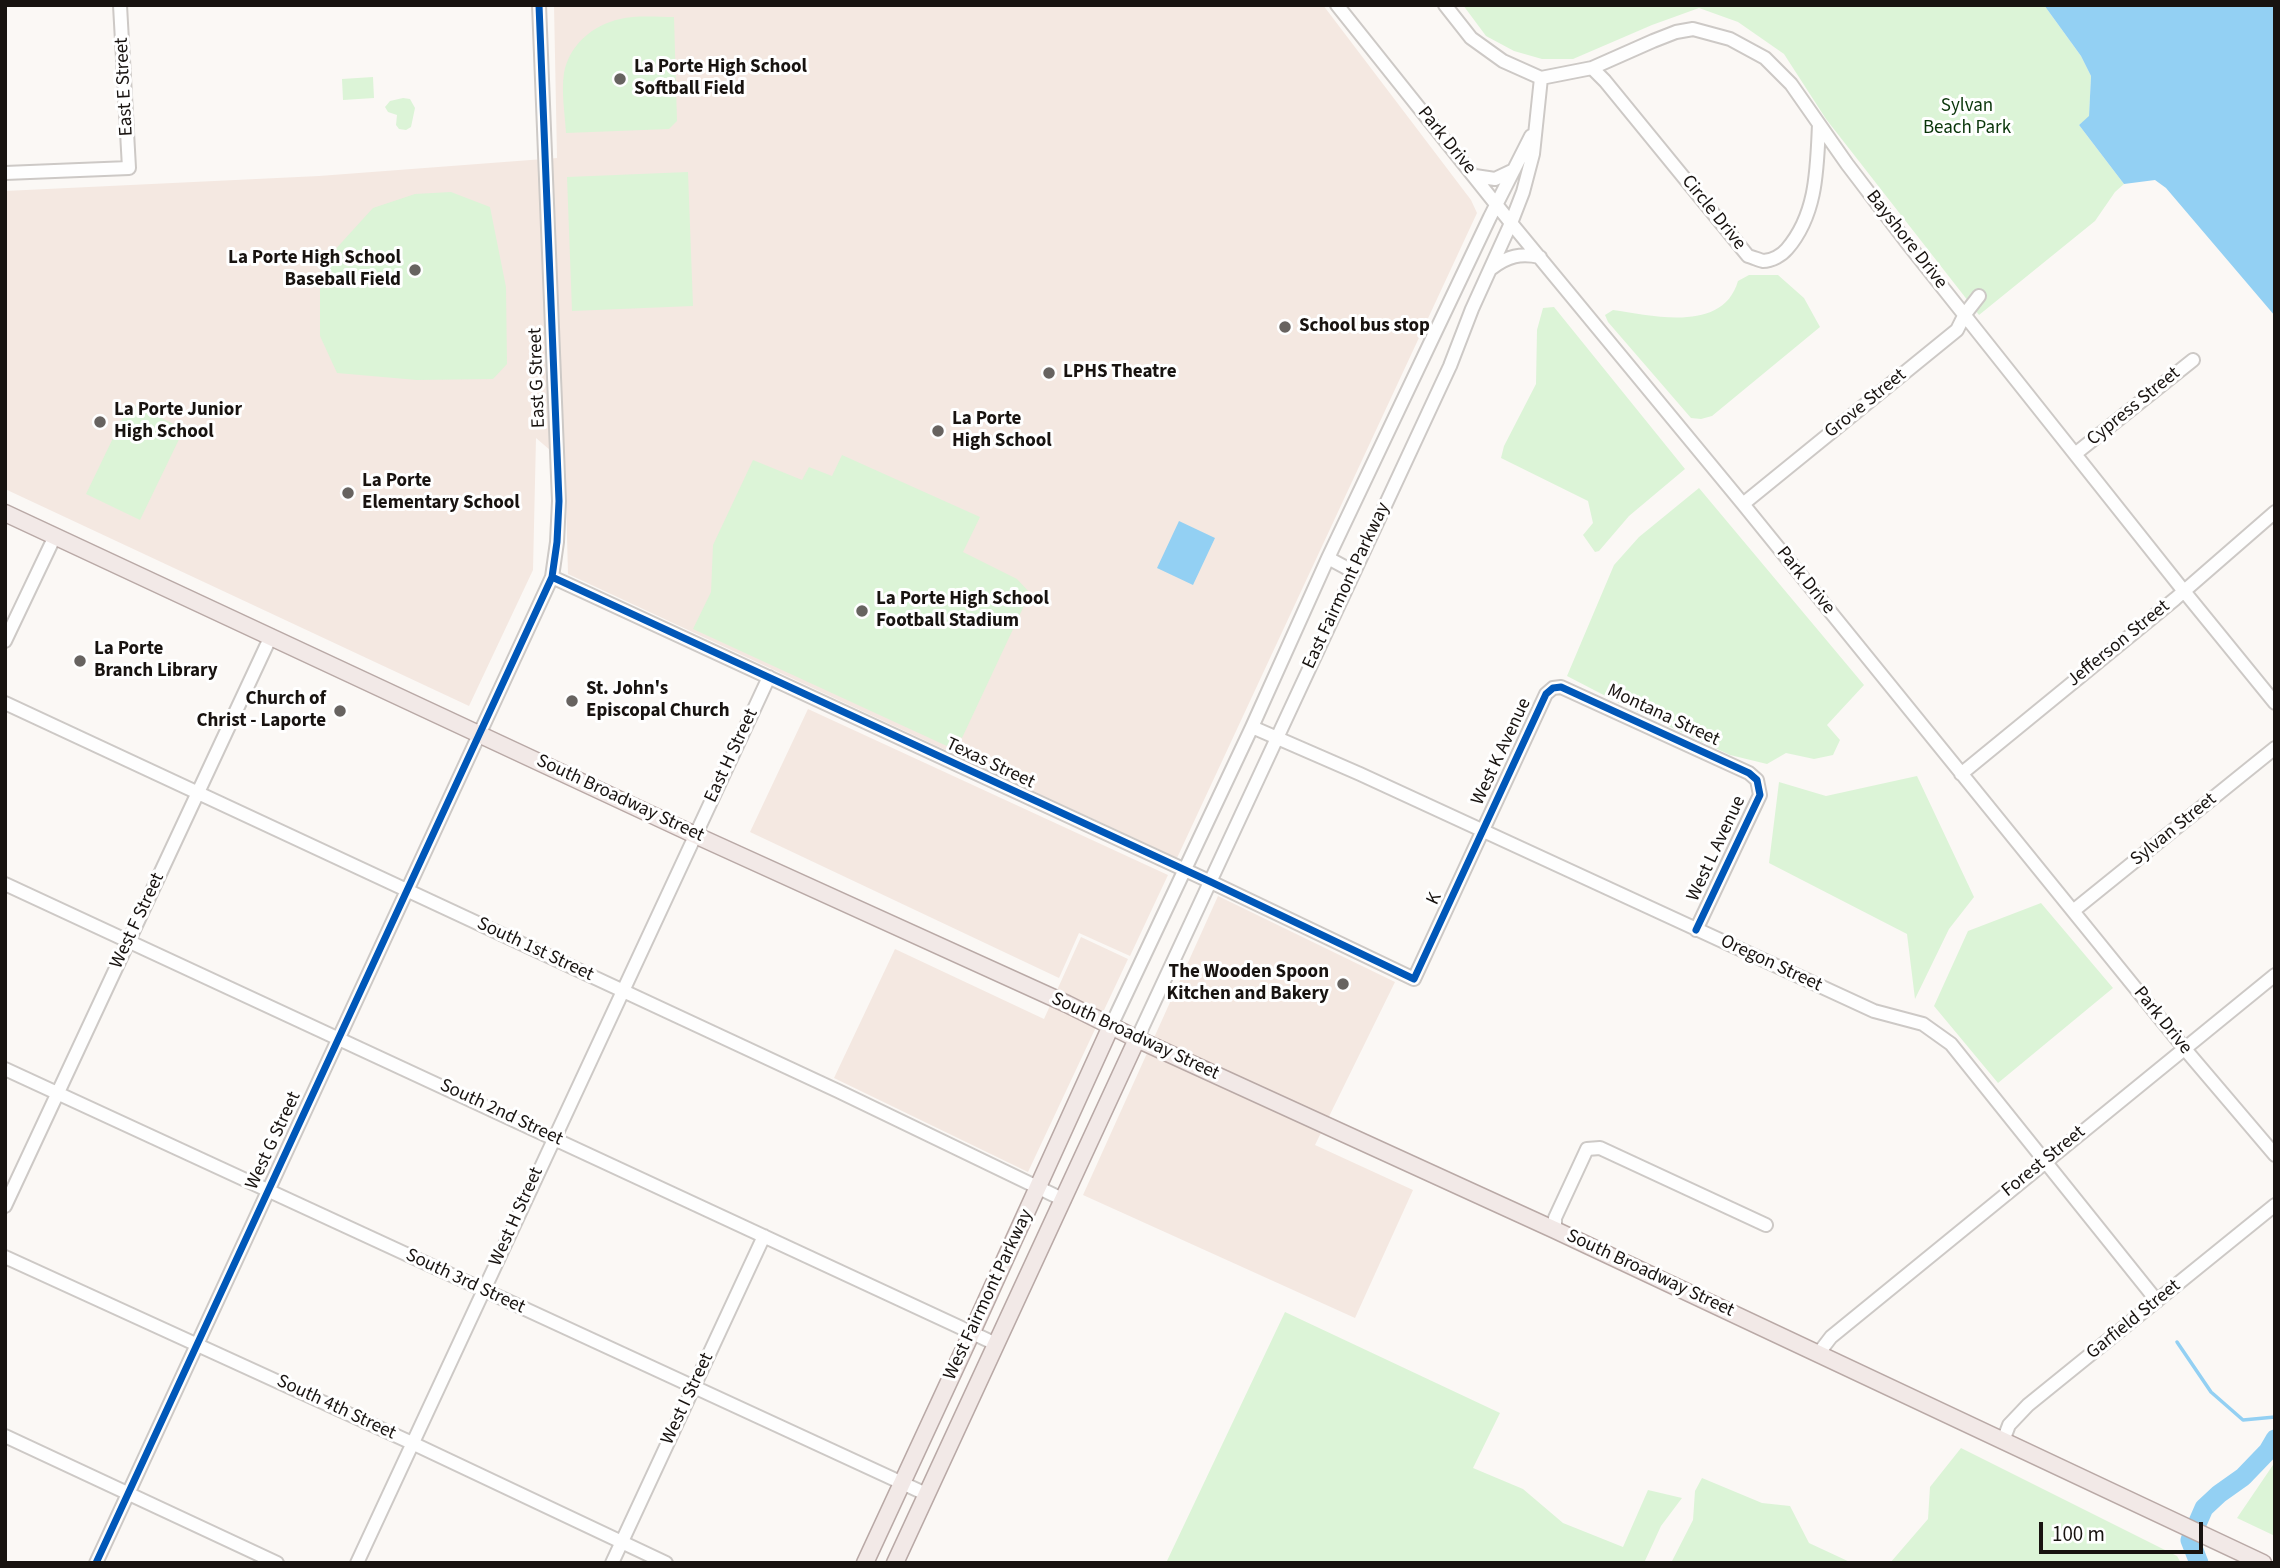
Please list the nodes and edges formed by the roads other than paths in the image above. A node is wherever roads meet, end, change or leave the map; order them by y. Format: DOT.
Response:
graph roads {
  1 [pos="120,5"];
  2 [pos="539,5"];
  3 [pos="1336,5"];
  4 [pos="1445,5"];
  5 [pos="1592,68"];
  6 [pos="1541,78"];
  7 [pos="1819,124"];
  8 [pos="1535,126"];
  9 [pos="1516,169"];
  10 [pos="5,173"];
  11 [pos="1475,176"];
  12 [pos="1496,204"];
  13 [pos="1511,223"];
  14 [pos="1540,257"];
  15 [pos="1489,271"];
  16 [pos="1979,296"];
  17 [pos="1965,314"];
  18 [pos="2193,360"];
  19 [pos="2075,454"];
  20 [pos="1743,504"];
  21 [pos="2275,512"];
  22 [pos="5,513"];
  23 [pos="55,536"];
  24 [pos="1328,558"];
  25 [pos="1354,572"];
  26 [pos="552,577"];
  27 [pos="2183,590"];
  28 [pos="271,636"];
  29 [pos="5,641"];
  30 [pos="769,677"];
  31 [pos="1553,688"];
  32 [pos="5,703"];
  33 [pos="2275,703"];
  34 [pos="1252,727"];
  35 [pos="481,733"];
  36 [pos="1278,737"];
  37 [pos="2275,748"];
  38 [pos="1961,774"];
  39 [pos="1757,780"];
  40 [pos="198,793"];
  41 [pos="1483,831"];
  42 [pos="695,835"];
  43 [pos="1184,871"];
  44 [pos="1211,882"];
  45 [pos="5,884"];
  46 [pos="407,891"];
  47 [pos="2073,911"];
  48 [pos="1696,930"];
  49 [pos="129,941"];
  50 [pos="2275,975"];
  51 [pos="1414,979"];
  52 [pos="622,990"];
  53 [pos="1111,1026"];
  54 [pos="339,1039"];
  55 [pos="1137,1039"];
  56 [pos="2184,1048"];
  57 [pos="5,1069"];
  58 [pos="58,1093"];
  59 [pos="1072,1112"];
  60 [pos="1098,1124"];
  61 [pos="553,1137"];
  62 [pos="2275,1155"];
  63 [pos="2045,1161"];
  64 [pos="1039,1186"];
  65 [pos="268,1192"];
  66 [pos="1064,1200"];
  67 [pos="2275,1205"];
  68 [pos="5,1206"];
  69 [pos="1766,1225"];
  70 [pos="1555,1230"];
  71 [pos="764,1236"];
  72 [pos="5,1257"];
  73 [pos="484,1290"];
  74 [pos="2157,1301"];
  75 [pos="972,1332"];
  76 [pos="996,1344"];
  77 [pos="198,1345"];
  78 [pos="1818,1354"];
  79 [pos="694,1386"];
  80 [pos="5,1436"];
  81 [pos="2003,1441"];
  82 [pos="412,1443"];
  83 [pos="902,1483"];
  84 [pos="128,1494"];
  85 [pos="926,1494"];
  86 [pos="622,1542"];
  87 [pos="96,1563"];
  88 [pos="277,1563"];
  89 [pos="357,1563"];
  90 [pos="612,1563"];
  91 [pos="666,1563"];
  92 [pos="865,1563"];
  93 [pos="895,1563"];
  94 [pos="2263,1563"];
  1 -- 10 [label="street, East E Street"];
  2 -- 26 [label="street, East G Street"];
  3 -- 11 [label="street, Park Drive"];
  4 -- 6 [label="street"];
  5 -- 6 [label="street, Bayshore Drive"];
  5 -- 7 [label="street, Bayshore Drive"];
  5 -- 7 [label="street, Circle Drive"];
  6 -- 8 [label="street, East Fairmont Parkway"];
  7 -- 17 [label="street, Bayshore Drive"];
  8 -- 9 [label="street, East Fairmont Parkway"];
  8 -- 13 [label="street, East Fairmont Parkway"];
  9 -- 11 [label="street"];
  9 -- 12 [label="street, East Fairmont Parkway"];
  11 -- 12 [label="street, Park Drive"];
  12 -- 13 [label="street, Park Drive"];
  12 -- 24 [label="street, East Fairmont Parkway"];
  13 -- 14 [label="street, Park Drive"];
  13 -- 15 [label="street, East Fairmont Parkway"];
  14 -- 15 [label="street"];
  14 -- 20 [label="street, Park Drive"];
  15 -- 25 [label="street, East Fairmont Parkway"];
  16 -- 17 [label="street, Grove Street"];
  17 -- 19 [label="street, Bayshore Drive"];
  17 -- 20 [label="street, Grove Street"];
  18 -- 19 [label="street, Cypress Street"];
  19 -- 27 [label="street, Bayshore Drive"];
  20 -- 38 [label="street, Park Drive"];
  21 -- 27 [label="street, Jefferson Street"];
  22 -- 23 [label="main road, South Broadway Street"];
  23 -- 28 [label="main road, South Broadway Street"];
  23 -- 29 [label="street"];
  24 -- 25 [label="street"];
  24 -- 34 [label="street, East Fairmont Parkway"];
  25 -- 36 [label="street, East Fairmont Parkway"];
  26 -- 30 [label="street, Texas Street"];
  26 -- 35 [label="street, East G Street"];
  27 -- 33 [label="street, Bayshore Drive"];
  27 -- 38 [label="street, Jefferson Street"];
  28 -- 35 [label="main road, South Broadway Street"];
  28 -- 40 [label="street, West F Street"];
  30 -- 42 [label="street, East H Street"];
  30 -- 43 [label="street, Texas Street"];
  31 -- 39 [label="street, Montana Street"];
  31 -- 41 [label="street, West K Avenue"];
  32 -- 40 [label="street, South 1st Street"];
  34 -- 36 [label="street, Oregon Street"];
  34 -- 43 [label="street, East Fairmont Parkway"];
  35 -- 42 [label="main road, South Broadway Street"];
  35 -- 46 [label="street, West G Street"];
  36 -- 41 [label="street, Oregon Street"];
  36 -- 44 [label="street, East Fairmont Parkway"];
  37 -- 47 [label="street, Sylvan Street"];
  38 -- 47 [label="street, Park Drive"];
  39 -- 48 [label="street, West L Avenue"];
  40 -- 46 [label="street, South 1st Street"];
  40 -- 49 [label="street, West F Street"];
  41 -- 48 [label="street, Oregon Street"];
  41 -- 51 [label="street, K"];
  42 -- 52 [label="street, West H Street"];
  42 -- 53 [label="main road, South Broadway Street"];
  43 -- 44 [label="street, Texas Street"];
  43 -- 53 [label="street, East Fairmont Parkway"];
  44 -- 51 [label="street, Texas Street"];
  44 -- 55 [label="street, East Fairmont Parkway"];
  45 -- 49 [label="street, South 2nd Street"];
  46 -- 52 [label="street, South 1st Street"];
  46 -- 54 [label="street, West G Street"];
  47 -- 56 [label="street, Park Drive"];
  48 -- 63 [label="street, Oregon Street"];
  49 -- 54 [label="street, South 2nd Street"];
  49 -- 58 [label="street, West F Street"];
  50 -- 56 [label="street, Forest Street"];
  52 -- 61 [label="street, West H Street"];
  52 -- 64 [label="street, South 1st Street"];
  53 -- 55 [label="main road, South Broadway Street"];
  53 -- 59 [label="main road, West Fairmont Parkway"];
  54 -- 61 [label="street, South 2nd Street"];
  54 -- 65 [label="street, West G Street"];
  55 -- 60 [label="main road, West Fairmont Parkway"];
  55 -- 70 [label="main road, South Broadway Street"];
  56 -- 62 [label="street, Park Drive"];
  56 -- 63 [label="street, Forest Street"];
  57 -- 58 [label="street, South 3rd Street"];
  58 -- 65 [label="street, South 3rd Street"];
  58 -- 68 [label="street, West F Street"];
  59 -- 60 [label="main road"];
  59 -- 64 [label="main road, West Fairmont Parkway"];
  60 -- 66 [label="main road, West Fairmont Parkway"];
  61 -- 71 [label="street, South 2nd Street"];
  61 -- 73 [label="street, West H Street"];
  63 -- 74 [label="street, Oregon Street"];
  63 -- 78 [label="street, Forest Street"];
  64 -- 66 [label="street, South 1st Street"];
  64 -- 75 [label="main road, West Fairmont Parkway"];
  65 -- 73 [label="street, South 3rd Street"];
  65 -- 77 [label="street, West G Street"];
  66 -- 76 [label="main road, West Fairmont Parkway"];
  67 -- 74 [label="street, Garfield Street"];
  69 -- 70 [label="street"];
  70 -- 78 [label="main road, South Broadway Street"];
  71 -- 75 [label="street, South 2nd Street"];
  71 -- 79 [label="street, West I Street"];
  72 -- 77 [label="street, South 4th Street"];
  73 -- 79 [label="street, South 3rd Street"];
  73 -- 82 [label="street, West H Street"];
  74 -- 81 [label="street, Garfield Street"];
  75 -- 76 [label="street, South 2nd Street"];
  75 -- 83 [label="main road, West Fairmont Parkway"];
  76 -- 85 [label="main road, West Fairmont Parkway"];
  77 -- 82 [label="street, South 4th Street"];
  77 -- 84 [label="street, West G Street"];
  78 -- 81 [label="main road, South Broadway Street"];
  79 -- 83 [label="street, South 3rd Street"];
  79 -- 86 [label="street, West I Street"];
  80 -- 84 [label="street"];
  81 -- 94 [label="main road, South Broadway Street"];
  82 -- 86 [label="street, South 4th Street"];
  82 -- 89 [label="street, West H Street"];
  83 -- 85 [label="street, South 3rd Street"];
  83 -- 92 [label="main road, West Fairmont Parkway"];
  84 -- 87 [label="street, West G Street"];
  84 -- 88 [label="street"];
  85 -- 93 [label="main road, West Fairmont Parkway"];
  86 -- 90 [label="street, West I Street"];
  86 -- 91 [label="street, South 4th Street"];
}
